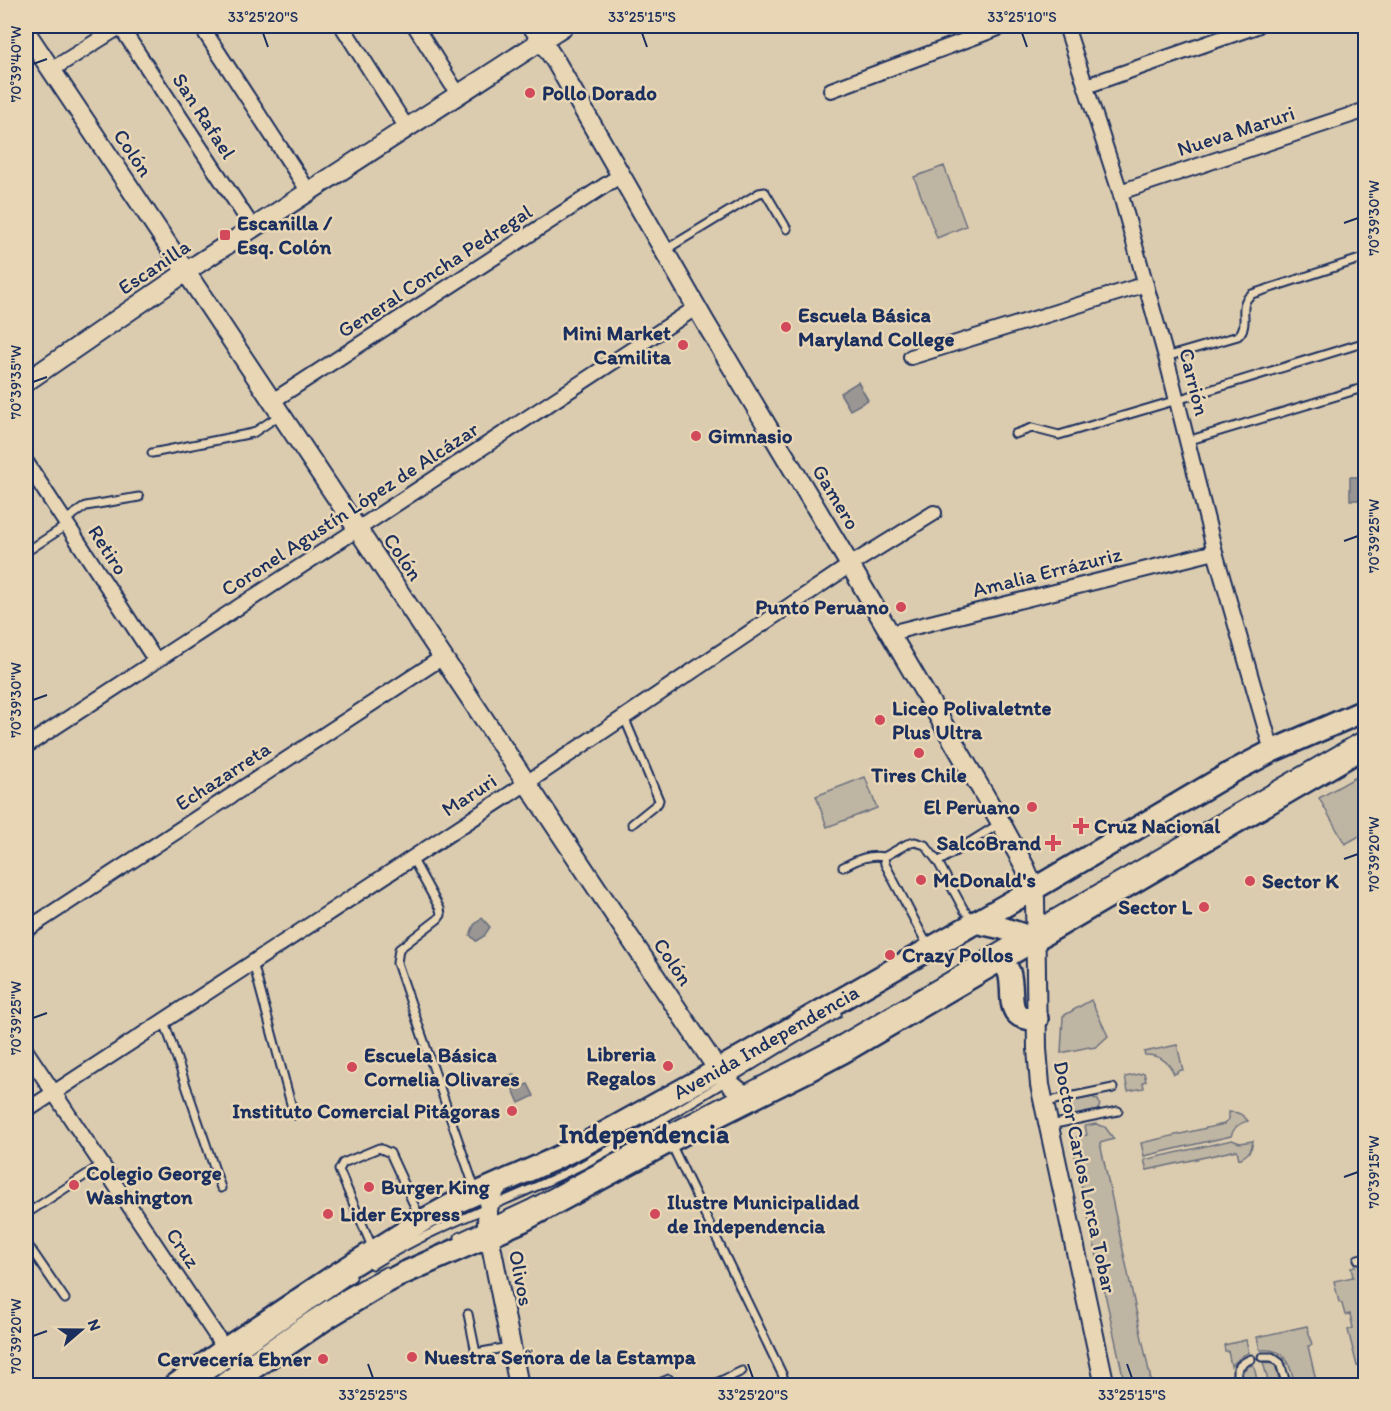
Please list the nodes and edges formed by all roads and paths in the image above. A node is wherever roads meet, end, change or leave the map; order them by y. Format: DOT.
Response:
graph roads {
  1 [pos="120,26"];
  2 [pos="201,26"];
  3 [pos="342,26"];
  4 [pos="415,26"];
  5 [pos="523,26"];
  6 [pos="564,26"];
  7 [pos="1004,26"];
  8 [pos="1066,26"];
  9 [pos="1257,26"];
  10 [pos="26,32"];
  11 [pos="537,33"];
  12 [pos="512,59"];
  13 [pos="51,70"];
  14 [pos="1086,86"];
  15 [pos="831,90"];
  16 [pos="458,94"];
  17 [pos="1365,110"];
  18 [pos="407,128"];
  19 [pos="621,175"];
  20 [pos="309,192"];
  21 [pos="1120,192"];
  22 [pos="253,228"];
  23 [pos="787,229"];
  24 [pos="664,251"];
  25 [pos="1365,257"];
  26 [pos="185,273"];
  27 [pos="1146,284"];
  28 [pos="697,307"];
  29 [pos="1365,342"];
  30 [pos="911,357"];
  31 [pos="1166,357"];
  32 [pos="26,382"];
  33 [pos="1365,387"];
  34 [pos="1177,400"];
  35 [pos="276,409"];
  36 [pos="1015,434"];
  37 [pos="1187,441"];
  38 [pos="152,453"];
  39 [pos="26,462"];
  40 [pos="139,497"];
  41 [pos="934,513"];
  42 [pos="65,523"];
  43 [pos="358,530"];
  44 [pos="26,552"];
  45 [pos="1215,552"];
  46 [pos="850,565"];
  47 [pos="890,633"];
  48 [pos="443,657"];
  49 [pos="156,661"];
  50 [pos="1365,710"];
  51 [pos="624,717"];
  52 [pos="1365,733"];
  53 [pos="26,746"];
  54 [pos="1365,746"];
  55 [pos="1272,751"];
  56 [pos="526,782"];
  57 [pos="1001,823"];
  58 [pos="632,824"];
  59 [pos="884,857"];
  60 [pos="412,858"];
  61 [pos="938,862"];
  62 [pos="843,867"];
  63 [pos="1035,896"];
  64 [pos="987,924"];
  65 [pos="26,930"];
  66 [pos="1030,932"];
  67 [pos="930,949"];
  68 [pos="1000,960"];
  69 [pos="253,963"];
  70 [pos="840,1012"];
  71 [pos="1037,1019"];
  72 [pos="164,1022"];
  73 [pos="26,1051"];
  74 [pos="730,1086"];
  75 [pos="1113,1088"];
  76 [pos="54,1093"];
  77 [pos="1043,1103"];
  78 [pos="26,1111"];
  79 [pos="1118,1111"];
  80 [pos="294,1115"];
  81 [pos="1048,1126"];
  82 [pos="670,1141"];
  83 [pos="101,1165"];
  84 [pos="220,1188"];
  85 [pos="26,1214"];
  86 [pos="485,1215"];
  87 [pos="422,1221"];
  88 [pos="26,1242"];
  89 [pos="448,1242"];
  90 [pos="369,1260"];
  91 [pos="395,1266"];
  92 [pos="356,1275"];
  93 [pos="65,1299"];
  94 [pos="468,1314"];
  95 [pos="511,1346"];
  96 [pos="225,1349"];
  97 [pos="1262,1358"];
  98 [pos="1251,1359"];
  99 [pos="742,1371"];
  100 [pos="669,1379"];
  101 [pos="174,1386"];
  102 [pos="194,1386"];
  103 [pos="210,1386"];
  104 [pos="227,1386"];
  105 [pos="519,1386"];
  106 [pos="652,1386"];
  107 [pos="710,1386"];
  108 [pos="782,1386"];
  109 [pos="1106,1386"];
  110 [pos="1238,1386"];
  111 [pos="1287,1386"];
  1 -- 13 [label="street"];
  1 -- 22 [label="street, San Rafael"];
  2 -- 20 [label="street"];
  3 -- 18 [label="street"];
  4 -- 16 [label="street"];
  5 -- 12 [label="street"];
  6 -- 11 [label="street, Escanilla"];
  7 -- 15 [label="street"];
  8 -- 14 [label="street, Carrión"];
  9 -- 14 [label="street"];
  10 -- 13 [label="street, Colón"];
  11 -- 12 [label="street, Escanilla"];
  11 -- 19 [label="street, Gamero"];
  12 -- 16 [label="street, Escanilla"];
  13 -- 26 [label="street, Colón"];
  14 -- 21 [label="street, Carrión"];
  16 -- 18 [label="street, Escanilla"];
  17 -- 21 [label="street, Nueva Maruri"];
  18 -- 20 [label="street, Escanilla"];
  19 -- 24 [label="street, Gamero"];
  19 -- 35 [label="street, General Concha Pedregal"];
  20 -- 22 [label="street, Escanilla"];
  21 -- 27 [label="street, Carrión"];
  22 -- 26 [label="street, Escanilla"];
  23 -- 24 [label="lane"];
  24 -- 28 [label="street, Gamero"];
  25 -- 31 [label="lane"];
  26 -- 32 [label="street, Escanilla"];
  26 -- 35 [label="street, Colón"];
  27 -- 30 [label="street"];
  27 -- 31 [label="street, Carrión"];
  28 -- 43 [label="street, Coronel Agustín López de Alcázar"];
  28 -- 46 [label="street, Gamero"];
  29 -- 34 [label="lane"];
  31 -- 34 [label="street, Carrión"];
  33 -- 37 [label="lane"];
  34 -- 36 [label="lane"];
  34 -- 37 [label="street, Carrión"];
  35 -- 38 [label="lane"];
  35 -- 43 [label="street, Colón"];
  37 -- 45 [label="street, Carrión"];
  39 -- 42 [label="street, Retiro"];
  40 -- 42 [label="lane"];
  41 -- 46 [label="street, Maruri"];
  42 -- 44 [label="lane"];
  42 -- 49 [label="street, Retiro"];
  43 -- 48 [label="street, Colón"];
  43 -- 49 [label="street, Coronel Agustín López de Alcázar"];
  45 -- 47 [label="street, Amalia Errázuriz"];
  45 -- 55 [label="street, Carrión"];
  46 -- 47 [label="street, Gamero"];
  46 -- 51 [label="street, Maruri"];
  47 -- 57 [label="street, Gamero"];
  48 -- 56 [label="street, Colón"];
  48 -- 65 [label="street, Echazarreta"];
  49 -- 53 [label="street, Coronel Agustín López de Alcázar"];
  50 -- 55 [label="main road, Avenida Independencia"];
  51 -- 56 [label="street, Maruri"];
  51 -- 58 [label="lane"];
  52 -- 66 [label="lane"];
  54 -- 66 [label="main road, Avenida Independencia"];
  55 -- 63 [label="main road, Avenida Independencia"];
  56 -- 60 [label="street, Maruri"];
  56 -- 74 [label="street, Colón"];
  57 -- 61 [label="lane"];
  57 -- 63 [label="street, Gamero"];
  59 -- 61 [label="lane"];
  59 -- 62 [label="lane"];
  59 -- 67 [label="lane"];
  60 -- 69 [label="street, Maruri"];
  60 -- 86 [label="lane"];
  61 -- 64 [label="lane"];
  63 -- 64 [label="main road, Avenida Independencia"];
  63 -- 66 [label="street, Gamero"];
  64 -- 66 [label="main road"];
  64 -- 67 [label="main road, Avenida Independencia"];
  66 -- 68 [label="main road, Avenida Independencia"];
  66 -- 71 [label="street, Doctor Carlos Lorca Tobar"];
  66 -- 74 [label="lane"];
  67 -- 74 [label="main road, Avenida Independencia"];
  68 -- 71 [label="main road"];
  68 -- 74 [label="main road, Avenida Independencia"];
  69 -- 72 [label="street, Maruri"];
  69 -- 80 [label="lane"];
  70 -- 74 [label="lane"];
  71 -- 77 [label="street, Doctor Carlos Lorca Tobar"];
  72 -- 76 [label="street, Maruri"];
  72 -- 84 [label="lane"];
  73 -- 76 [label="street, Cruz"];
  74 -- 82 [label="main road, Avenida Independencia"];
  74 -- 86 [label="lane"];
  74 -- 86 [label="lane"];
  74 -- 86 [label="main road, Avenida Independencia"];
  75 -- 77 [label="lane"];
  76 -- 78 [label="street, Maruri"];
  76 -- 83 [label="street, Cruz"];
  77 -- 81 [label="street, Doctor Carlos Lorca Tobar"];
  79 -- 81 [label="lane"];
  81 -- 109 [label="street, Doctor Carlos Lorca Tobar"];
  82 -- 86 [label="main road, Avenida Independencia"];
  82 -- 108 [label="lane"];
  83 -- 85 [label="lane"];
  83 -- 96 [label="street, Cruz"];
  86 -- 87 [label="main road, Avenida Independencia"];
  86 -- 89 [label="lane"];
  86 -- 90 [label="lane"];
  86 -- 95 [label="street, Olivos"];
  86 -- 104 [label="main road, Avenida Independencia"];
  87 -- 90 [label="main road, Avenida Independencia"];
  87 -- 90 [label="lane"];
  88 -- 93 [label="lane"];
  90 -- 96 [label="main road, Avenida Independencia"];
  91 -- 103 [label="lane"];
  92 -- 102 [label="lane"];
  94 -- 95 [label="lane"];
  95 -- 105 [label="street, Olivos"];
  96 -- 101 [label="main road, Avenida Independencia"];
  97 -- 111 [label="lane"];
  98 -- 110 [label="lane"];
  99 -- 107 [label="lane"];
  100 -- 106 [label="lane"];
}
